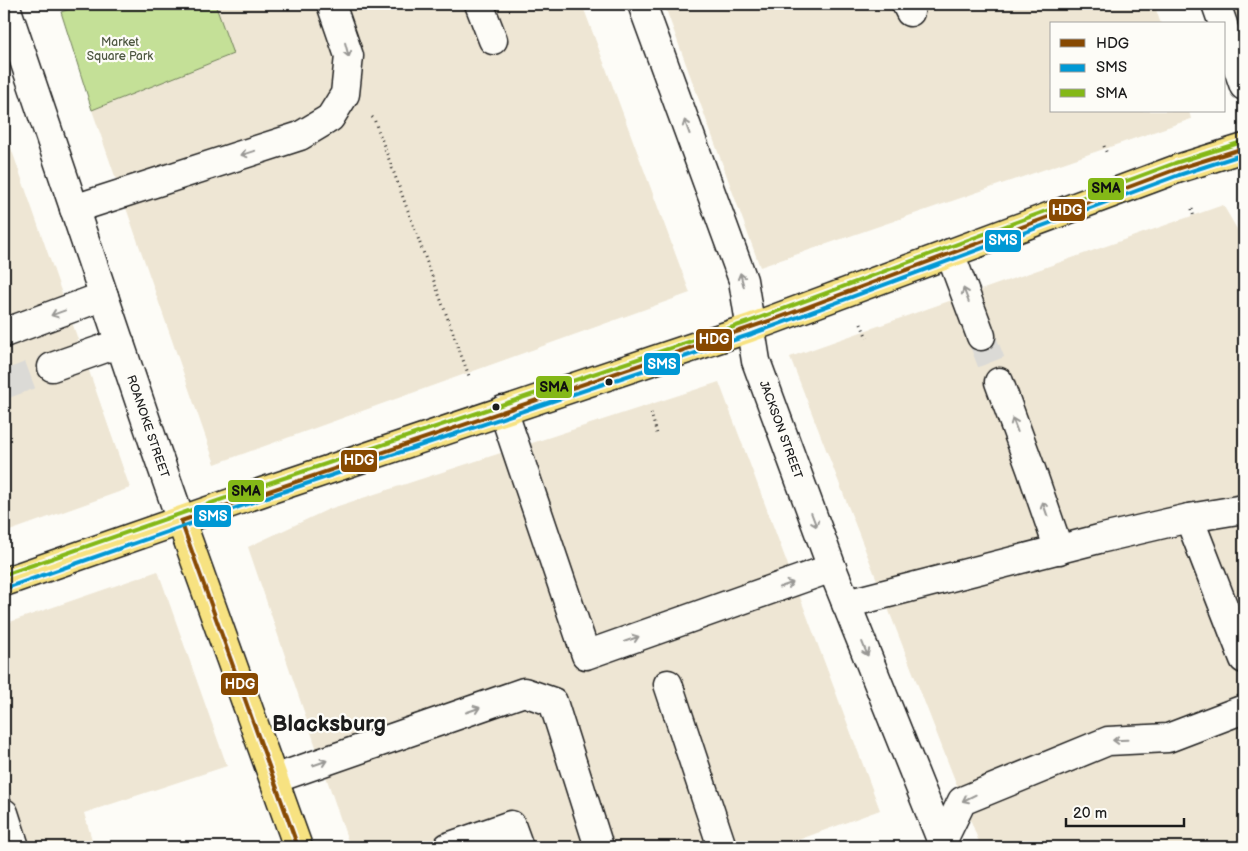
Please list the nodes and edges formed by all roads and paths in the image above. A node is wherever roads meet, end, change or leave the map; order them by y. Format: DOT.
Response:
graph roads {
  1 [pos="5,4"];
  2 [pos="331,4"];
  3 [pos="479,4"];
  4 [pos="642,4"];
  5 [pos="1216,4"];
  6 [pos="1222,22"];
  7 [pos="1226,35"];
  8 [pos="493,40"];
  9 [pos="1244,86"];
  10 [pos="345,94"];
  11 [pos="1104,146"];
  12 [pos="1244,148"];
  13 [pos="1107,154"];
  14 [pos="74,209"];
  15 [pos="1192,209"];
  16 [pos="1194,218"];
  17 [pos="950,253"];
  18 [pos="104,296"];
  19 [pos="860,321"];
  20 [pos="750,328"];
  21 [pos="4,333"];
  22 [pos="981,336"];
  23 [pos="867,338"];
  24 [pos="120,343"];
  25 [pos="52,367"];
  26 [pos="469,376"];
  27 [pos="999,382"];
  28 [pos="503,410"];
  29 [pos="650,413"];
  30 [pos="657,434"];
  31 [pos="1244,509"];
  32 [pos="1189,518"];
  33 [pos="181,520"];
  34 [pos="1059,550"];
  35 [pos="832,568"];
  36 [pos="4,582"];
  37 [pos="846,604"];
  38 [pos="1244,659"];
  39 [pos="668,684"];
  40 [pos="1244,709"];
  41 [pos="274,780"];
  42 [pos="4,813"];
  43 [pos="515,836"];
  44 [pos="938,846"];
  45 [pos="15,847"];
  46 [pos="298,847"];
  47 [pos="448,847"];
  48 [pos="599,847"];
  49 [pos="722,847"];
  1 -- 14 [label="street, ROANOKE STREET"];
  2 -- 10 [label="street, one-way"];
  3 -- 8 [label="street"];
  20 -- 4 [label="street, JACKSON STREET, one-way"];
  5 -- 6 [label="street"];
  7 -- 9 [label="street"];
  10 -- 14 [label="street, one-way"];
  10 -- 26 [label="path"];
  11 -- 13 [label="path"];
  12 -- 17 [label="main road"];
  14 -- 18 [label="street, ROANOKE STREET"];
  15 -- 16 [label="path"];
  17 -- 20 [label="main road"];
  22 -- 17 [label="street, one-way"];
  18 -- 21 [label="street, one-way"];
  18 -- 24 [label="street, ROANOKE STREET"];
  19 -- 23 [label="path"];
  20 -- 28 [label="main road"];
  20 -- 35 [label="street, JACKSON STREET, one-way"];
  24 -- 25 [label="street"];
  24 -- 33 [label="street, ROANOKE STREET"];
  34 -- 27 [label="street, one-way"];
  28 -- 33 [label="main road"];
  28 -- 35 [label="street, one-way"];
  29 -- 30 [label="path"];
  31 -- 32 [label="street"];
  32 -- 34 [label="street"];
  32 -- 38 [label="street"];
  33 -- 36 [label="main road"];
  33 -- 41 [label="main road, ROANOKE STREET"];
  34 -- 37 [label="street"];
  35 -- 37 [label="street, JACKSON STREET"];
  37 -- 44 [label="street, JACKSON STREET, one-way"];
  39 -- 49 [label="street"];
  40 -- 44 [label="street, one-way"];
  41 -- 46 [label="main road, ROANOKE STREET"];
  41 -- 48 [label="street, one-way"];
  42 -- 45 [label="street"];
  43 -- 47 [label="street"];
}
